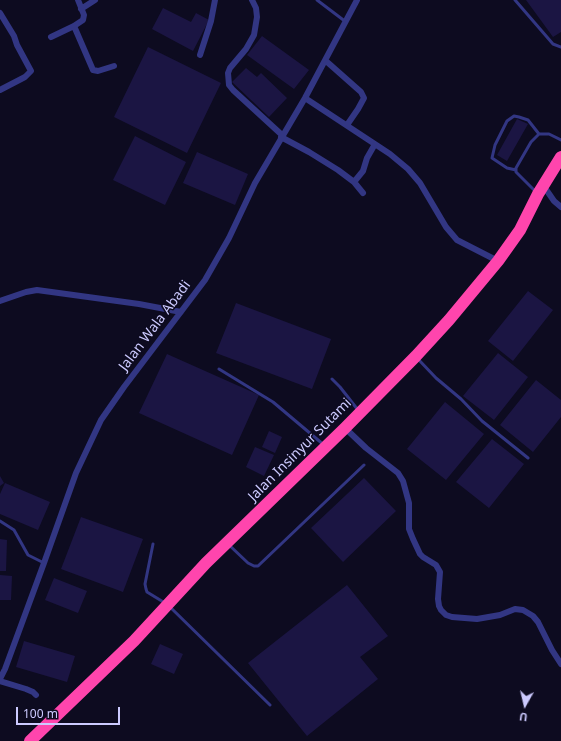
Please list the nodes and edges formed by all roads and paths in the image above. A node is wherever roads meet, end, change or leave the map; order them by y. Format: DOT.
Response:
graph roads {
  1 [pos="78,0"];
  2 [pos="95,0"];
  3 [pos="215,0"];
  4 [pos="252,0"];
  5 [pos="316,0"];
  6 [pos="357,0"];
  7 [pos="514,0"];
  8 [pos="81,9"];
  9 [pos="0,13"];
  10 [pos="346,22"];
  11 [pos="74,26"];
  12 [pos="51,37"];
  13 [pos="561,47"];
  14 [pos="200,55"];
  15 [pos="326,61"];
  16 [pos="114,66"];
  17 [pos="1,87"];
  18 [pos="305,98"];
  19 [pos="347,125"];
  20 [pos="539,134"];
  21 [pos="282,136"];
  22 [pos="561,140"];
  23 [pos="375,144"];
  24 [pos="561,157"];
  25 [pos="516,170"];
  26 [pos="354,182"];
  27 [pos="541,189"];
  28 [pos="363,193"];
  29 [pos="561,207"];
  30 [pos="498,261"];
  31 [pos="0,301"];
  32 [pos="182,312"];
  33 [pos="416,356"];
  34 [pos="219,369"];
  35 [pos="332,379"];
  36 [pos="360,412"];
  37 [pos="345,428"];
  38 [pos="326,447"];
  39 [pos="528,458"];
  40 [pos="364,465"];
  41 [pos="0,520"];
  42 [pos="227,543"];
  43 [pos="153,544"];
  44 [pos="44,563"];
  45 [pos="168,605"];
  46 [pos="561,664"];
  47 [pos="0,680"];
  48 [pos="36,696"];
  49 [pos="270,705"];
  50 [pos="30,741"];
  1 -- 8 [label="street"];
  2 -- 8 [label="street"];
  3 -- 14 [label="street"];
  4 -- 21 [label="street"];
  5 -- 10 [label="lane"];
  6 -- 10 [label="street, Jalan Wala Abadi"];
  7 -- 13 [label="lane"];
  8 -- 11 [label="street"];
  9 -- 17 [label="street"];
  10 -- 15 [label="street, Jalan Wala Abadi"];
  11 -- 12 [label="street"];
  11 -- 16 [label="street"];
  15 -- 18 [label="street, Jalan Wala Abadi"];
  15 -- 19 [label="street"];
  18 -- 19 [label="street"];
  18 -- 21 [label="street, Jalan Wala Abadi"];
  19 -- 23 [label="street"];
  20 -- 22 [label="lane"];
  20 -- 25 [label="lane"];
  20 -- 25 [label="lane"];
  21 -- 26 [label="street"];
  21 -- 32 [label="street, Jalan Wala Abadi"];
  23 -- 26 [label="street"];
  23 -- 30 [label="street"];
  24 -- 27 [label="highway, Jalan Insinyur Sutami"];
  25 -- 27 [label="lane"];
  26 -- 28 [label="street"];
  27 -- 29 [label="street"];
  27 -- 30 [label="highway, Jalan Insinyur Sutami"];
  30 -- 33 [label="highway, Jalan Insinyur Sutami"];
  31 -- 32 [label="street"];
  32 -- 44 [label="street, Jalan Wala Abadi"];
  33 -- 36 [label="highway, Jalan Insinyur Sutami"];
  33 -- 39 [label="lane"];
  34 -- 38 [label="lane"];
  35 -- 36 [label="lane"];
  36 -- 37 [label="highway, Jalan Insinyur Sutami"];
  37 -- 38 [label="highway, Jalan Insinyur Sutami"];
  37 -- 46 [label="street"];
  38 -- 42 [label="highway, Jalan Insinyur Sutami"];
  40 -- 42 [label="lane"];
  41 -- 44 [label="lane"];
  42 -- 45 [label="highway, Jalan Insinyur Sutami"];
  43 -- 45 [label="lane"];
  44 -- 47 [label="street, Jalan Wala Abadi"];
  45 -- 49 [label="lane"];
  45 -- 50 [label="highway, Jalan Insinyur Sutami"];
  47 -- 48 [label="street"];
}
